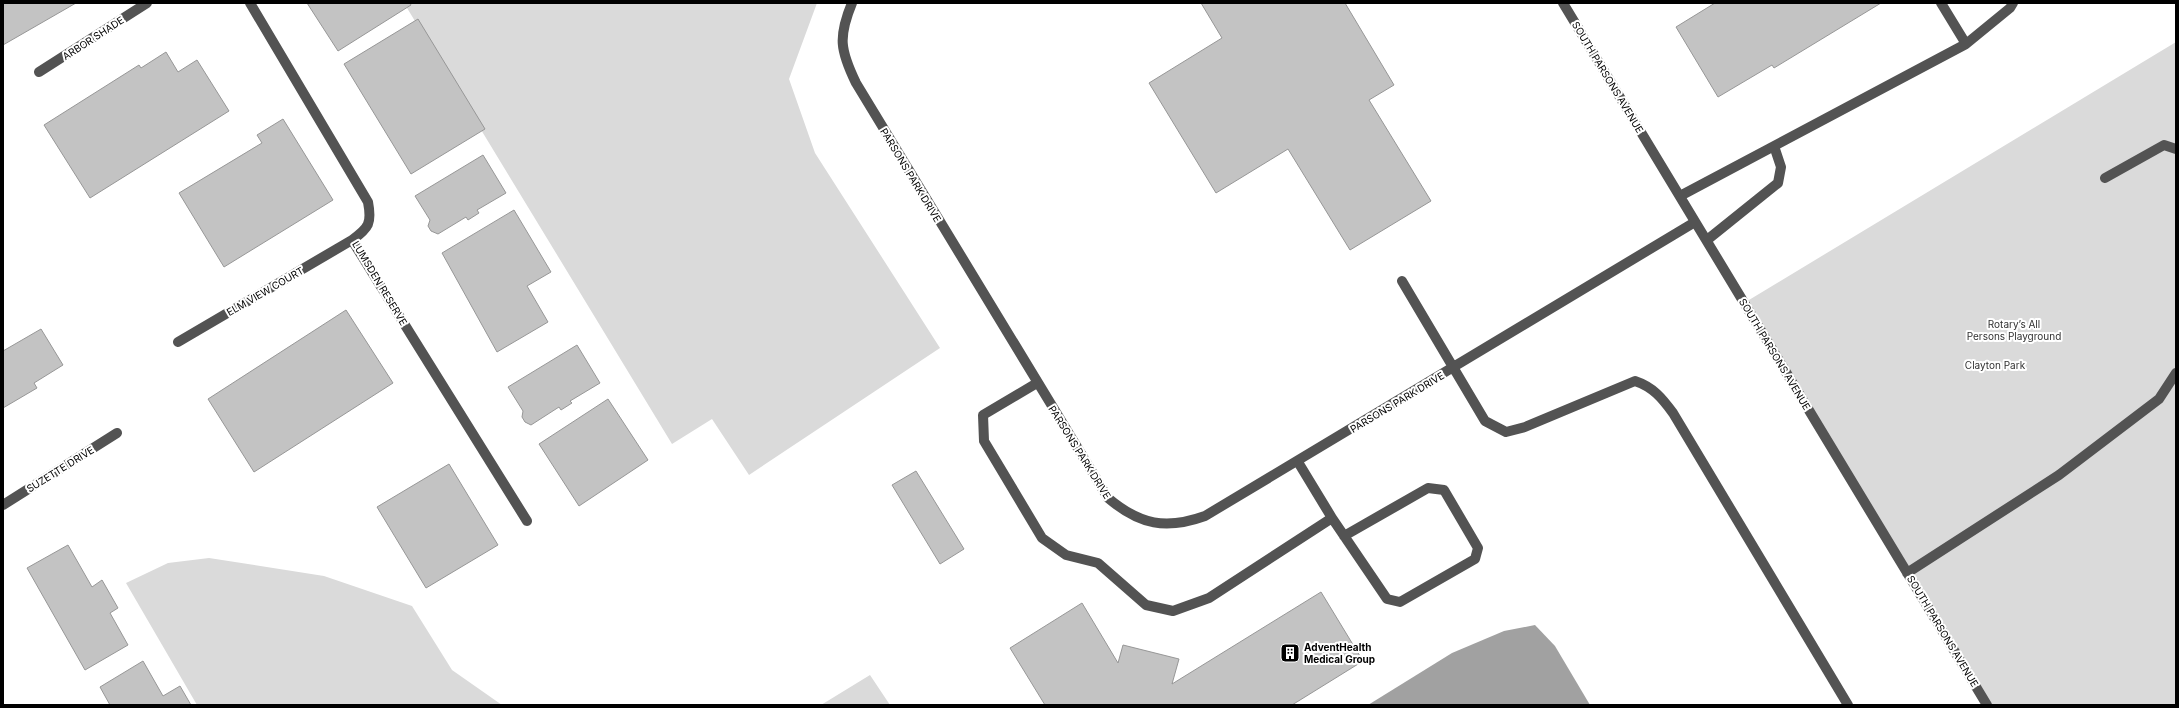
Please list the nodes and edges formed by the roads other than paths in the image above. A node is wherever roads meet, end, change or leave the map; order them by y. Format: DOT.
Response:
graph roads {
  1 [pos="147,3"];
  2 [pos="250,3"];
  3 [pos="852,3"];
  4 [pos="1563,3"];
  5 [pos="1940,3"];
  6 [pos="2013,3"];
  7 [pos="1966,44"];
  8 [pos="39,72"];
  9 [pos="1774,146"];
  10 [pos="2176,149"];
  11 [pos="2105,178"];
  12 [pos="1680,196"];
  13 [pos="1695,222"];
  14 [pos="352,240"];
  15 [pos="1706,240"];
  16 [pos="1402,281"];
  17 [pos="178,342"];
  18 [pos="1453,368"];
  19 [pos="2176,373"];
  20 [pos="1037,383"];
  21 [pos="117,433"];
  22 [pos="1298,462"];
  23 [pos="3,505"];
  24 [pos="1332,518"];
  25 [pos="527,521"];
  26 [pos="1344,536"];
  27 [pos="1907,573"];
  28 [pos="1848,705"];
  29 [pos="1987,705"];
  1 -- 8 [label="street, ARBOR SHADE"];
  2 -- 14 [label="street, LUMSDEN RESERVE"];
  3 -- 20 [label="street, PARSONS PARK DRIVE"];
  4 -- 12 [label="street, SOUTH PARSONS AVENUE"];
  5 -- 7 [label="street"];
  6 -- 7 [label="street"];
  7 -- 9 [label="street"];
  9 -- 12 [label="street"];
  9 -- 15 [label="street"];
  10 -- 11 [label="street"];
  12 -- 13 [label="street, SOUTH PARSONS AVENUE"];
  13 -- 15 [label="street, SOUTH PARSONS AVENUE"];
  13 -- 18 [label="street, PARSONS PARK DRIVE"];
  14 -- 17 [label="street, ELM VIEW COURT"];
  14 -- 25 [label="street, LUMSDEN RESERVE"];
  15 -- 27 [label="street, SOUTH PARSONS AVENUE"];
  16 -- 18 [label="street"];
  18 -- 22 [label="street, PARSONS PARK DRIVE"];
  18 -- 28 [label="street"];
  19 -- 27 [label="street"];
  20 -- 22 [label="street, PARSONS PARK DRIVE"];
  20 -- 24 [label="street"];
  21 -- 23 [label="street, SUZETTE DRIVE"];
  22 -- 24 [label="street"];
  24 -- 26 [label="street"];
  26 -- 26 [label="street"];
  27 -- 29 [label="street, SOUTH PARSONS AVENUE"];
}
